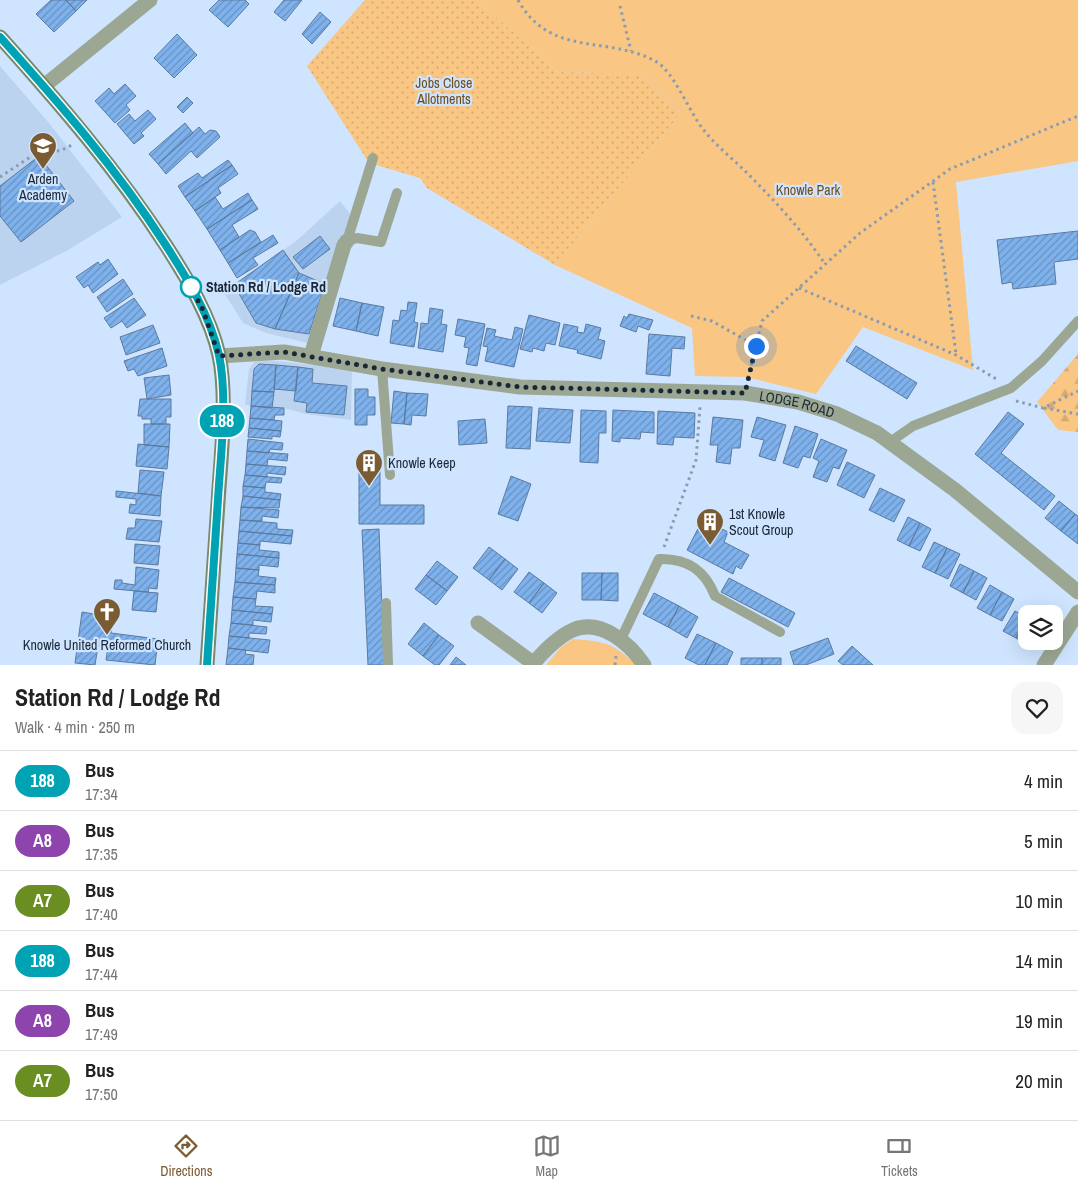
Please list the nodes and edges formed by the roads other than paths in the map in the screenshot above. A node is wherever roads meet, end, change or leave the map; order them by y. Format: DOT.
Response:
graph roads {
  1 [pos="150,0"];
  2 [pos="0,37"];
  3 [pos="44,86"];
  4 [pos="373,158"];
  5 [pos="397,193"];
  6 [pos="347,241"];
  7 [pos="1078,321"];
  8 [pos="219,356"];
  9 [pos="311,356"];
  10 [pos="382,369"];
  11 [pos="890,442"];
  12 [pos="390,475"];
  13 [pos="1078,592"];
  14 [pos="386,603"];
  15 [pos="1078,612"];
  16 [pos="478,623"];
  17 [pos="780,632"];
  18 [pos="621,639"];
  19 [pos="533,664"];
  20 [pos="207,665"];
  21 [pos="388,665"];
  22 [pos="644,665"];
  23 [pos="1044,665"];
  1 -- 3 [label="street"];
  2 -- 3 [label="main road"];
  3 -- 8 [label="main road"];
  4 -- 6 [label="lane"];
  5 -- 6 [label="lane"];
  6 -- 9 [label="street"];
  7 -- 11 [label="lane"];
  8 -- 9 [label="street, LODGE ROAD"];
  8 -- 20 [label="main road"];
  9 -- 10 [label="street, LODGE ROAD"];
  10 -- 11 [label="street, LODGE ROAD"];
  10 -- 12 [label="lane"];
  11 -- 13 [label="street, LODGE ROAD"];
  14 -- 21 [label="lane"];
  15 -- 23 [label="street"];
  16 -- 19 [label="street"];
  17 -- 18 [label="lane"];
  18 -- 19 [label="street"];
  18 -- 22 [label="street"];
}
